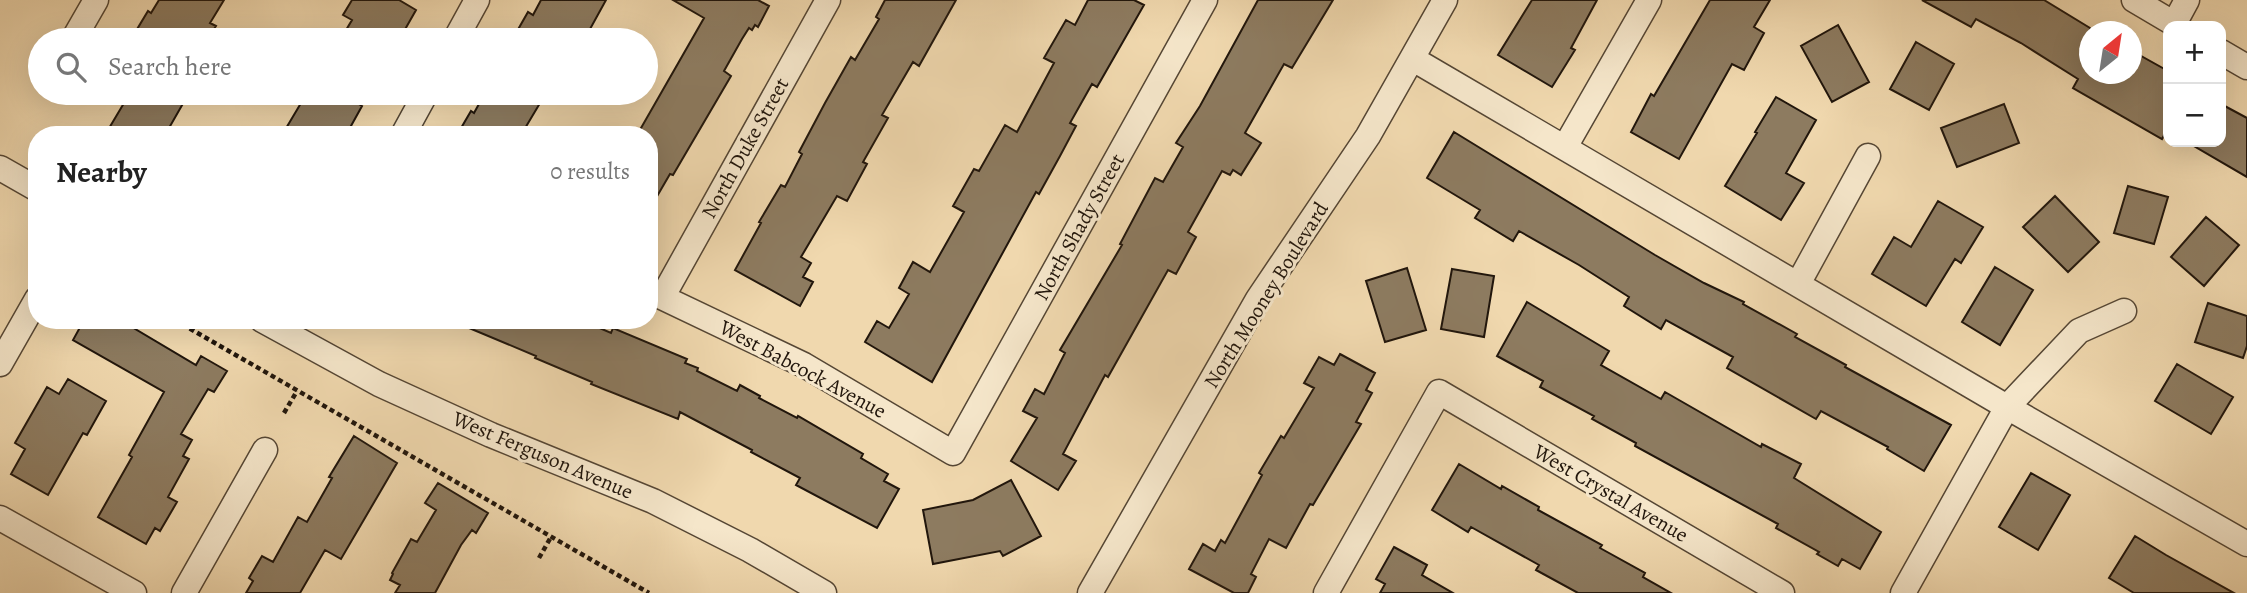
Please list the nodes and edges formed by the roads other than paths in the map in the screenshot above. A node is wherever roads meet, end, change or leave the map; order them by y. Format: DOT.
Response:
graph roads {
  1 [pos="96,0"];
  2 [pos="477,0"];
  3 [pos="828,0"];
  4 [pos="1205,0"];
  5 [pos="1445,0"];
  6 [pos="1649,0"];
  7 [pos="2134,0"];
  8 [pos="2187,0"];
  9 [pos="2169,21"];
  10 [pos="2178,21"];
  11 [pos="80,28"];
  12 [pos="462,28"];
  13 [pos="2226,55"];
  14 [pos="1413,59"];
  15 [pos="2247,67"];
  16 [pos="419,105"];
  17 [pos="408,126"];
  18 [pos="1565,147"];
  19 [pos="1868,156"];
  20 [pos="0,168"];
  21 [pos="28,184"];
  22 [pos="1798,284"];
  23 [pos="658,290"];
  24 [pos="658,294"];
  25 [pos="2124,311"];
  26 [pos="28,315"];
  27 [pos="293,329"];
  28 [pos="0,364"];
  29 [pos="2007,407"];
  30 [pos="265,450"];
  31 [pos="953,453"];
  32 [pos="0,518"];
  33 [pos="2247,544"];
  34 [pos="134,593"];
  35 [pos="184,593"];
  36 [pos="824,593"];
  37 [pos="1090,593"];
  38 [pos="1326,593"];
  39 [pos="1782,593"];
  40 [pos="1903,593"];
  1 -- 11 [label="street"];
  2 -- 12 [label="street"];
  3 -- 23 [label="street, North Duke Street"];
  4 -- 31 [label="street, North Shady Street"];
  5 -- 14 [label="street, North Mooney Boulevard"];
  6 -- 18 [label="street"];
  7 -- 9 [label="street"];
  8 -- 10 [label="street"];
  13 -- 15 [label="street"];
  14 -- 18 [label="street"];
  14 -- 37 [label="street, North Mooney Boulevard"];
  16 -- 17 [label="street"];
  18 -- 22 [label="street"];
  19 -- 22 [label="street"];
  20 -- 21 [label="street"];
  22 -- 29 [label="street"];
  24 -- 31 [label="street, West Babcock Avenue"];
  25 -- 29 [label="street"];
  26 -- 28 [label="street"];
  27 -- 36 [label="street, West Ferguson Avenue"];
  29 -- 33 [label="street"];
  29 -- 40 [label="street"];
  30 -- 35 [label="street"];
  32 -- 34 [label="street"];
  38 -- 39 [label="street, West Crystal Avenue"];
}
